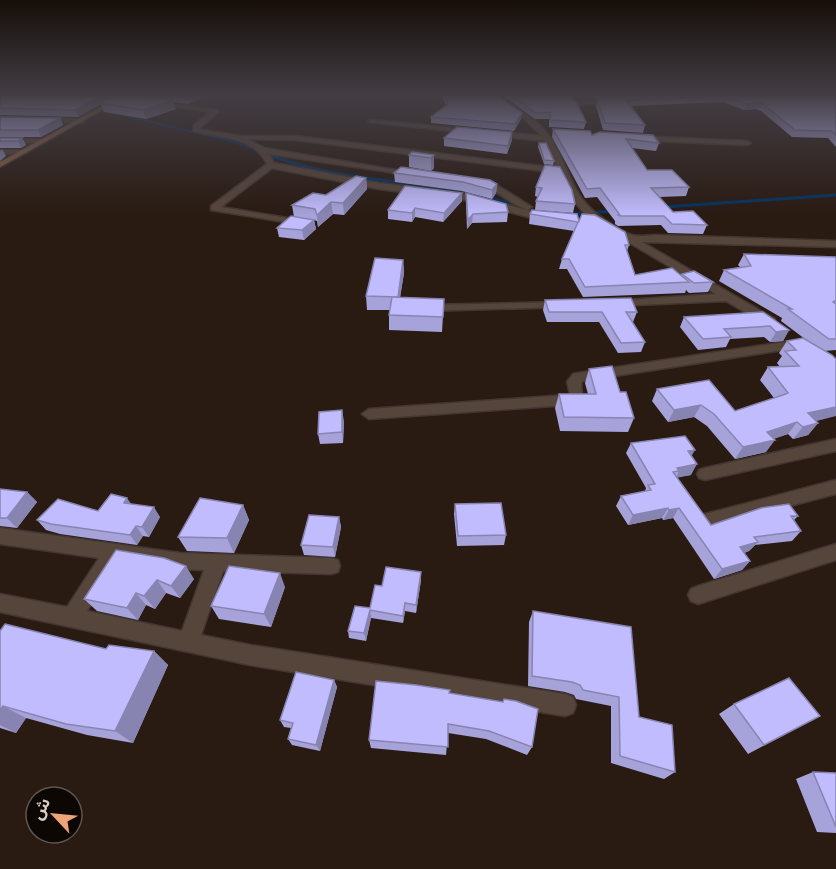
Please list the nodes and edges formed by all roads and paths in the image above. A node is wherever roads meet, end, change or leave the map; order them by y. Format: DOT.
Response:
graph roads {
  1 [pos="56,135"];
  2 [pos="219,135"];
  3 [pos="543,135"];
  4 [pos="549,135"];
  5 [pos="225,136"];
  6 [pos="630,137"];
  7 [pos="0,141"];
  8 [pos="43,141"];
  9 [pos="747,143"];
  10 [pos="261,150"];
  11 [pos="0,152"];
  12 [pos="24,152"];
  13 [pos="2,162"];
  14 [pos="271,165"];
  15 [pos="562,171"];
  16 [pos="429,175"];
  17 [pos="474,181"];
  18 [pos="313,225"];
  19 [pos="631,240"];
  20 [pos="836,244"];
  21 [pos="730,297"];
  22 [pos="599,304"];
  23 [pos="577,305"];
  24 [pos="418,308"];
  25 [pos="369,414"];
  26 [pos="836,445"];
  27 [pos="705,474"];
  28 [pos="836,487"];
  29 [pos="705,521"];
  30 [pos="0,536"];
  31 [pos="113,552"];
  32 [pos="836,552"];
  33 [pos="216,563"];
  34 [pos="331,566"];
  35 [pos="698,595"];
  36 [pos="0,603"];
  37 [pos="72,618"];
  38 [pos="188,643"];
  39 [pos="564,705"];
  1 -- 8 [label="street"];
  2 -- 5 [label="street"];
  3 -- 4 [label="street"];
  4 -- 15 [label="street"];
  5 -- 10 [label="street"];
  5 -- 15 [label="street"];
  6 -- 9 [label="street"];
  7 -- 8 [label="street"];
  8 -- 12 [label="street"];
  10 -- 14 [label="street"];
  10 -- 16 [label="street"];
  11 -- 12 [label="street"];
  12 -- 13 [label="street"];
  14 -- 17 [label="street"];
  14 -- 18 [label="street"];
  15 -- 19 [label="street"];
  19 -- 20 [label="street"];
  19 -- 21 [label="street"];
  21 -- 22 [label="street"];
  21 -- 25 [label="street"];
  23 -- 24 [label="street"];
  26 -- 27 [label="street"];
  28 -- 29 [label="street"];
  30 -- 31 [label="street"];
  31 -- 33 [label="street"];
  31 -- 37 [label="street"];
  32 -- 35 [label="street"];
  33 -- 34 [label="street"];
  33 -- 38 [label="street"];
  36 -- 37 [label="street"];
  37 -- 38 [label="street"];
  38 -- 39 [label="street"];
}
